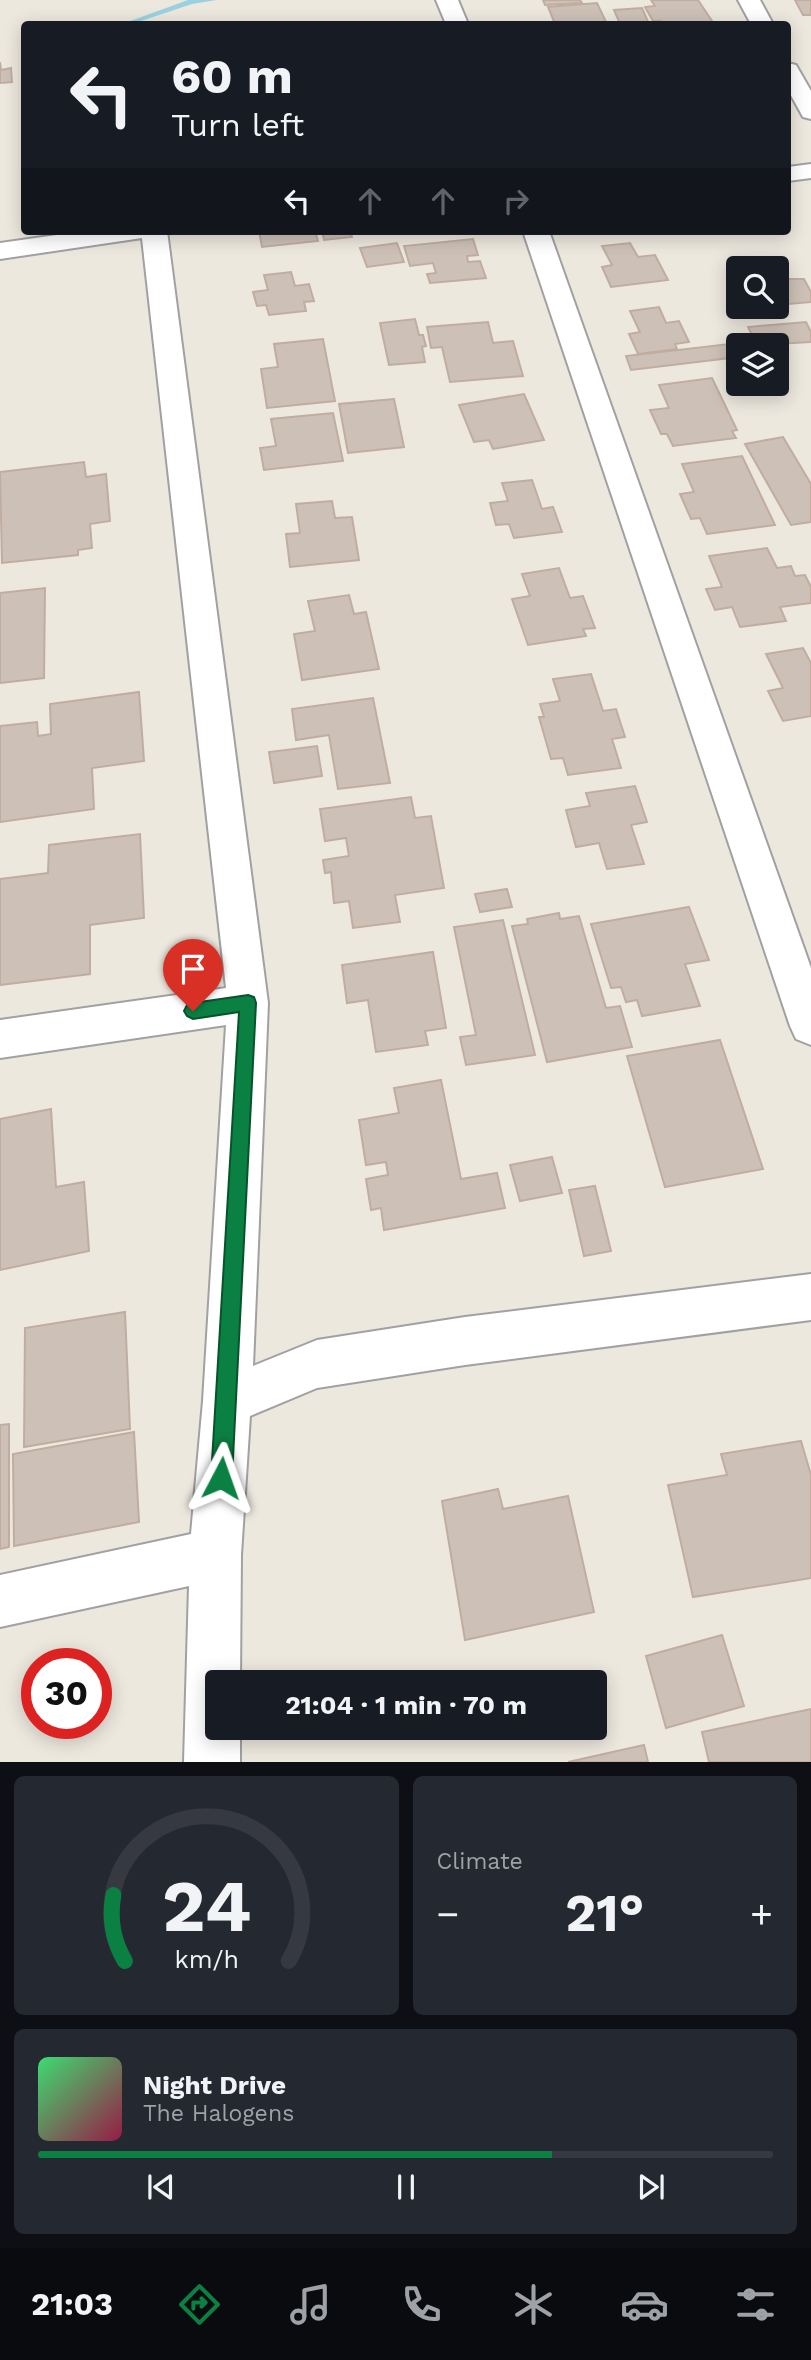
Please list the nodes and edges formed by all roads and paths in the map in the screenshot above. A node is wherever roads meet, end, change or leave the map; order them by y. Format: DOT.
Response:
graph roads {
  1 [pos="447,0"];
  2 [pos="749,0"];
  3 [pos="456,21"];
  4 [pos="760,21"];
  5 [pos="791,75"];
  6 [pos="811,112"];
  7 [pos="811,171"];
  8 [pos="791,174"];
  9 [pos="112,235"];
  10 [pos="153,235"];
  11 [pos="537,235"];
  12 [pos="0,251"];
  13 [pos="248,1003"];
  14 [pos="811,1026"];
  15 [pos="0,1039"];
  16 [pos="811,1297"];
  17 [pos="227,1401"];
  18 [pos="215,1555"];
  19 [pos="0,1601"];
  20 [pos="212,1762"];
  1 -- 3 [label="street"];
  2 -- 4 [label="street"];
  5 -- 6 [label="street"];
  7 -- 8 [label="street"];
  9 -- 12 [label="street"];
  10 -- 13 [label="street"];
  11 -- 14 [label="street"];
  13 -- 15 [label="street"];
  13 -- 17 [label="street"];
  16 -- 17 [label="street"];
  17 -- 18 [label="street"];
  18 -- 19 [label="street"];
  18 -- 20 [label="street"];
}
